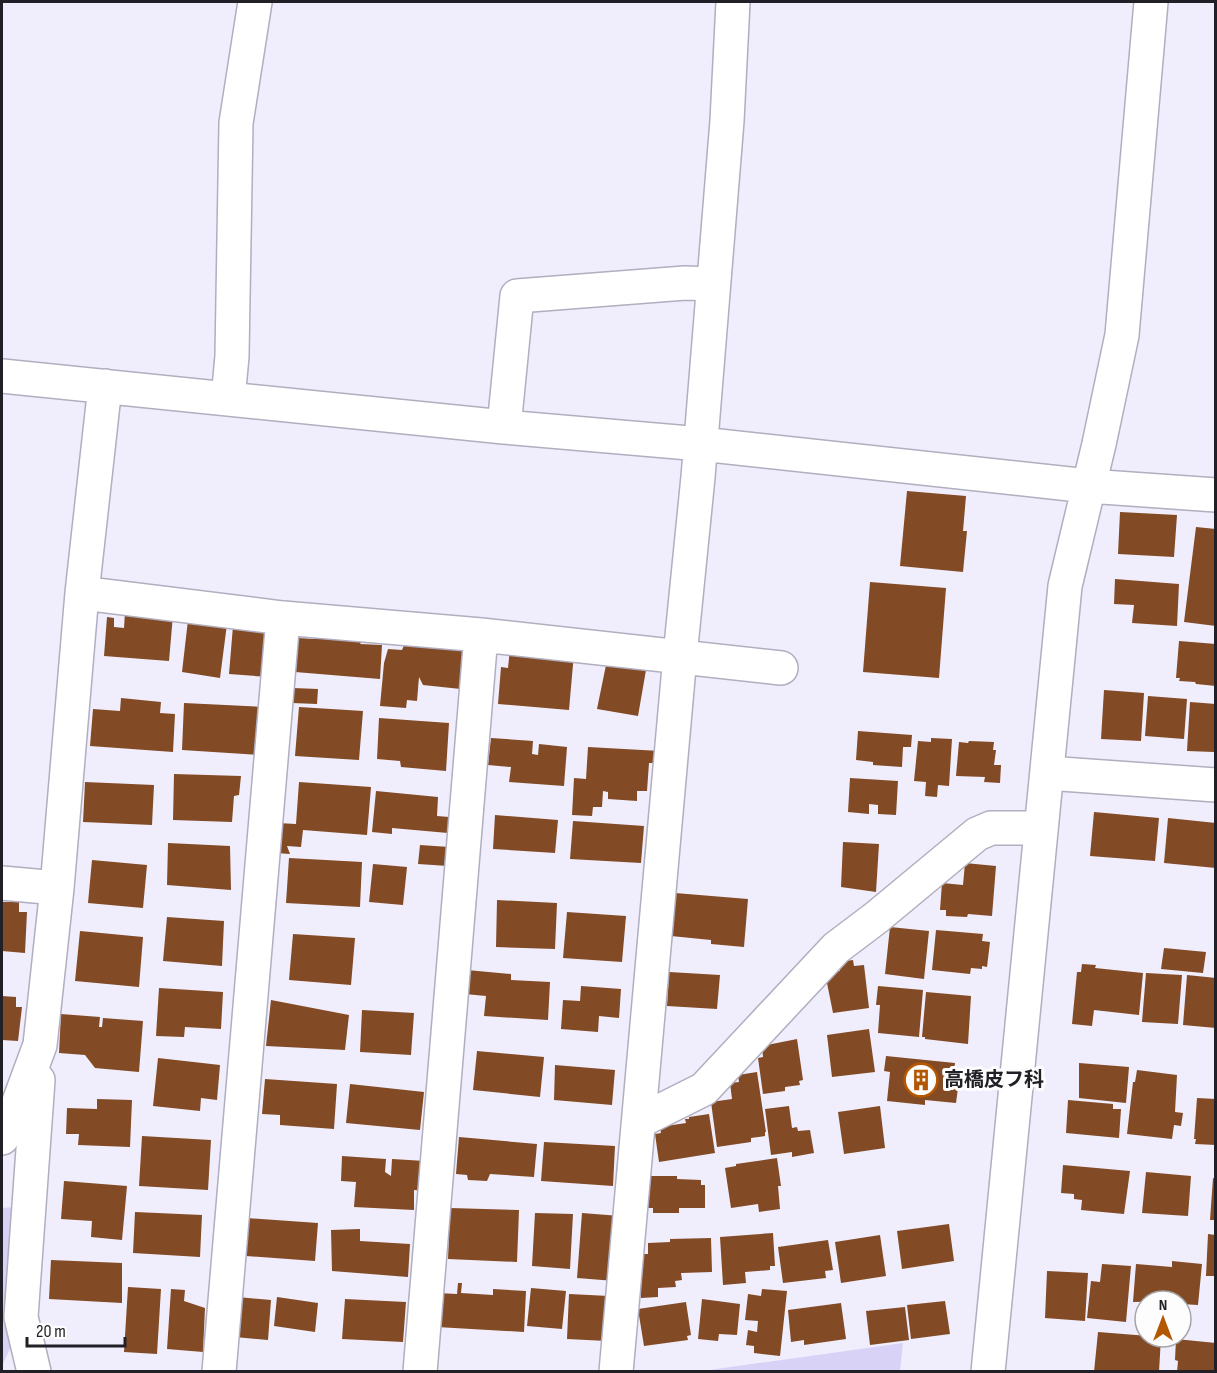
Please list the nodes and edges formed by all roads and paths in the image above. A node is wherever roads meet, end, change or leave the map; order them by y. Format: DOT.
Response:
graph roads {
  1 [pos="260,2"];
  2 [pos="733,2"];
  3 [pos="1151,2"];
  4 [pos="713,284"];
  5 [pos="2,376"];
  6 [pos="105,386"];
  7 [pos="228,399"];
  8 [pos="504,427"];
  9 [pos="701,444"];
  10 [pos="1088,486"];
  11 [pos="1215,495"];
  12 [pos="82,593"];
  13 [pos="283,618"];
  14 [pos="481,636"];
  15 [pos="680,656"];
  16 [pos="781,668"];
  17 [pos="1047,773"];
  18 [pos="1215,785"];
  19 [pos="1041,828"];
  20 [pos="2,883"];
  21 [pos="57,888"];
  22 [pos="40,1045"];
  23 [pos="640,1121"];
  24 [pos="2,1138"];
  25 [pos="34,1371"];
  26 [pos="219,1371"];
  27 [pos="420,1371"];
  28 [pos="616,1371"];
  29 [pos="988,1371"];
  1 -- 7 [label="street"];
  2 -- 4 [label="street"];
  3 -- 10 [label="street"];
  4 -- 8 [label="street"];
  4 -- 9 [label="street"];
  5 -- 6 [label="street"];
  6 -- 7 [label="street"];
  6 -- 12 [label="street"];
  7 -- 8 [label="street"];
  8 -- 9 [label="street"];
  9 -- 10 [label="street"];
  9 -- 15 [label="street"];
  10 -- 11 [label="street"];
  10 -- 17 [label="street"];
  12 -- 13 [label="street"];
  12 -- 21 [label="street"];
  13 -- 14 [label="street"];
  13 -- 26 [label="street"];
  14 -- 15 [label="street"];
  14 -- 27 [label="street"];
  15 -- 16 [label="street"];
  15 -- 23 [label="street"];
  17 -- 18 [label="street"];
  17 -- 19 [label="street"];
  19 -- 23 [label="street"];
  19 -- 29 [label="street"];
  20 -- 21 [label="street"];
  21 -- 22 [label="street"];
  22 -- 24 [label="street"];
  22 -- 25 [label="street"];
  23 -- 28 [label="street"];
}
